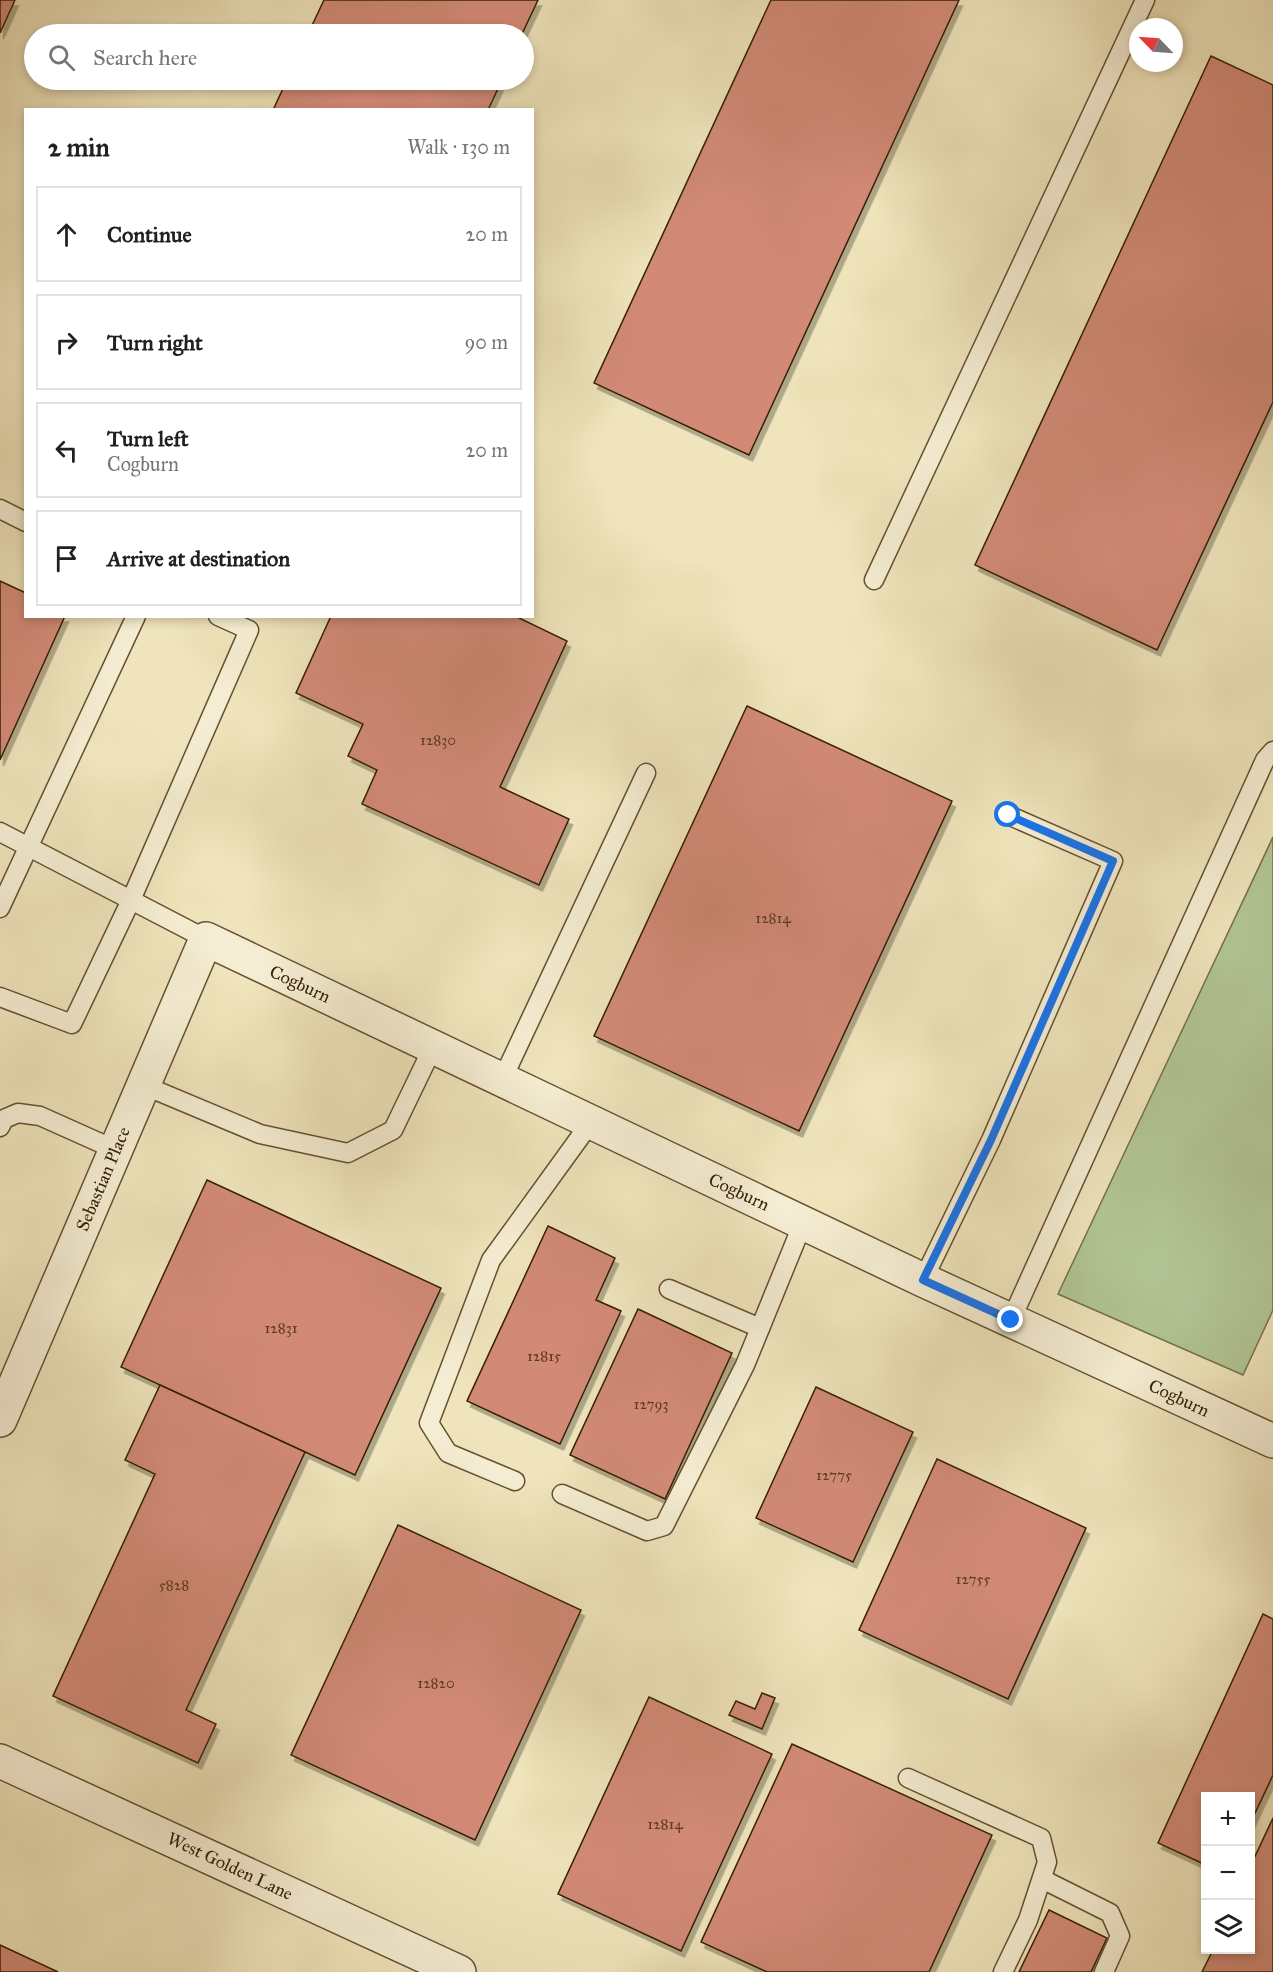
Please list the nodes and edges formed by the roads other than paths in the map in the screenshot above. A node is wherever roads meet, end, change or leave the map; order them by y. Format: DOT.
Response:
graph roads {
  1 [pos="1145,0"];
  2 [pos="0,509"];
  3 [pos="24,521"];
  4 [pos="874,580"];
  5 [pos="135,618"];
  6 [pos="222,618"];
  7 [pos="1273,751"];
  8 [pos="646,773"];
  9 [pos="1008,815"];
  10 [pos="0,832"];
  11 [pos="29,849"];
  12 [pos="131,900"];
  13 [pos="0,908"];
  14 [pos="206,939"];
  15 [pos="0,997"];
  16 [pos="433,1047"];
  17 [pos="502,1080"];
  18 [pos="143,1085"];
  19 [pos="591,1122"];
  20 [pos="0,1127"];
  21 [pos="116,1150"];
  22 [pos="803,1223"];
  23 [pos="923,1280"];
  24 [pos="669,1289"];
  25 [pos="1011,1320"];
  26 [pos="760,1328"];
  27 [pos="0,1420"];
  28 [pos="1273,1441"];
  29 [pos="514,1481"];
  30 [pos="562,1494"];
  31 [pos="0,1761"];
  32 [pos="908,1778"];
  33 [pos="1042,1879"];
  34 [pos="459,1972"];
  35 [pos="1003,1972"];
  36 [pos="1104,1972"];
  1 -- 4 [label="lane"];
  2 -- 3 [label="lane"];
  5 -- 11 [label="lane"];
  6 -- 12 [label="lane"];
  7 -- 25 [label="lane"];
  8 -- 17 [label="lane"];
  9 -- 23 [label="lane"];
  10 -- 11 [label="lane"];
  11 -- 12 [label="lane"];
  11 -- 13 [label="lane"];
  12 -- 14 [label="lane"];
  12 -- 15 [label="lane"];
  14 -- 16 [label="street, Cogburn"];
  14 -- 18 [label="street, Sebastian Place"];
  16 -- 17 [label="street, Cogburn"];
  16 -- 18 [label="lane"];
  17 -- 19 [label="street, Cogburn"];
  18 -- 21 [label="street, Sebastian Place"];
  19 -- 22 [label="street, Cogburn"];
  19 -- 29 [label="lane"];
  20 -- 21 [label="lane"];
  21 -- 27 [label="street, Sebastian Place"];
  22 -- 23 [label="street, Cogburn"];
  22 -- 26 [label="lane"];
  23 -- 25 [label="street, Cogburn"];
  24 -- 26 [label="lane"];
  25 -- 28 [label="street, Cogburn"];
  26 -- 30 [label="lane"];
  31 -- 34 [label="street, West Golden Lane"];
  32 -- 33 [label="lane"];
  33 -- 35 [label="lane"];
  33 -- 36 [label="lane"];
}
